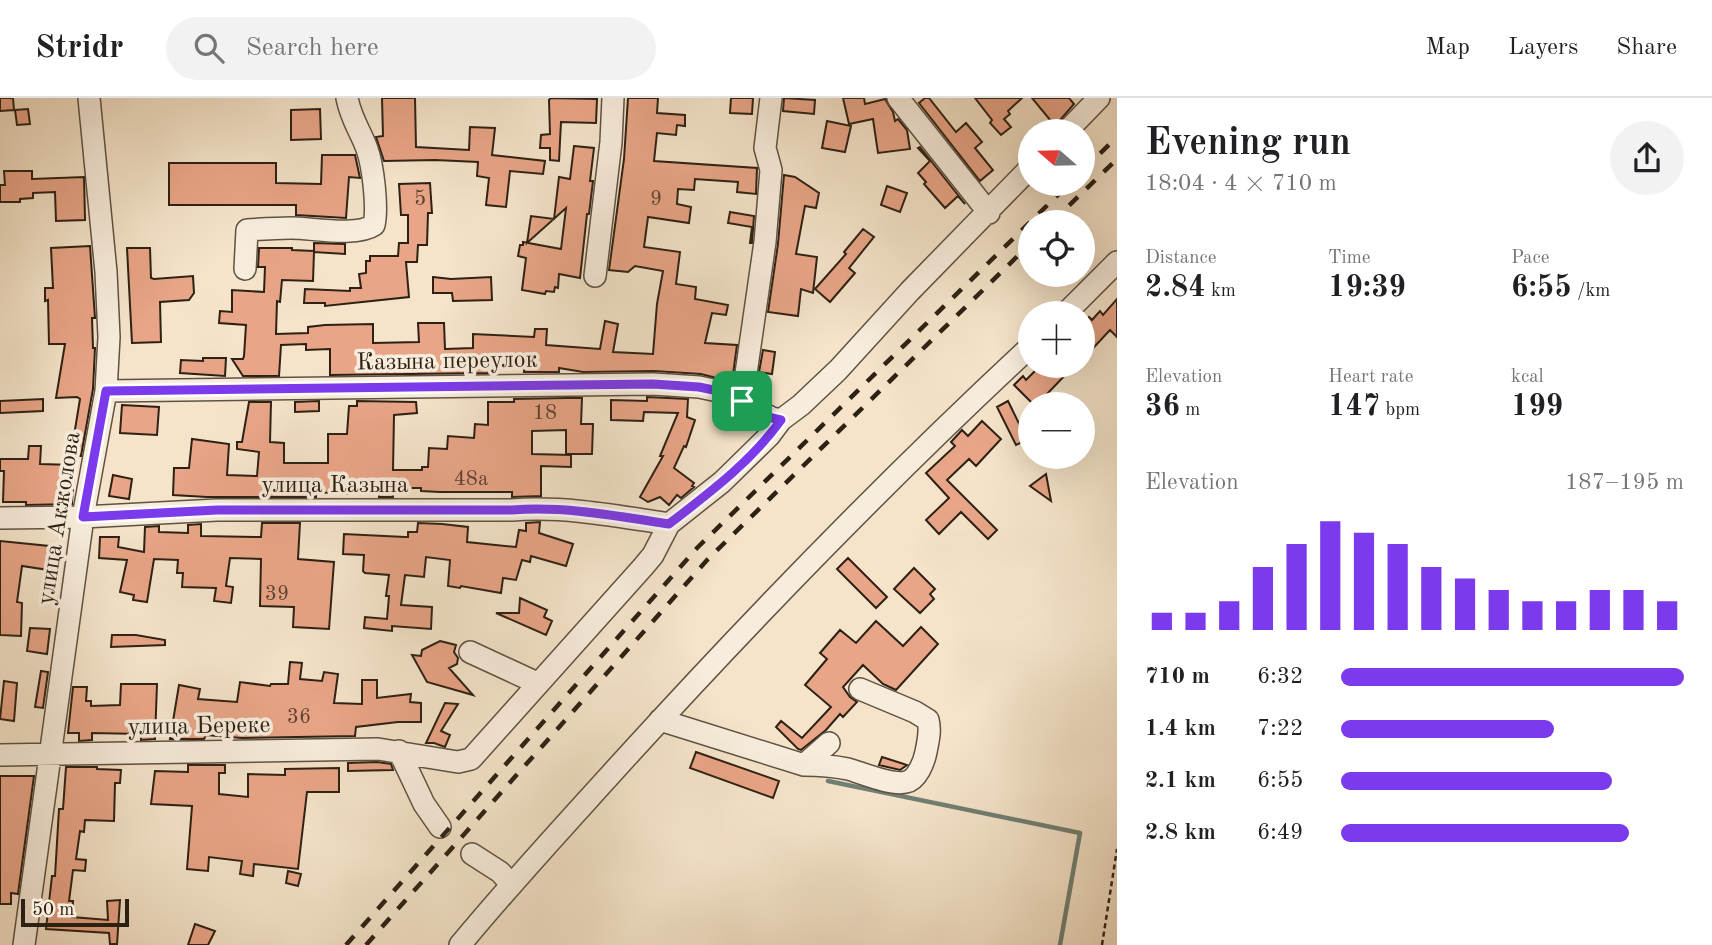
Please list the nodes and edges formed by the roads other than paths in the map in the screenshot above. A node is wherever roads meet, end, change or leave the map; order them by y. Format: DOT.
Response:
graph roads {
  1 [pos="89,98"];
  2 [pos="347,98"];
  3 [pos="613,98"];
  4 [pos="771,98"];
  5 [pos="898,98"];
  6 [pos="1089,102"];
  7 [pos="1076,119"];
  8 [pos="1018,181"];
  9 [pos="989,213"];
  10 [pos="1117,262"];
  11 [pos="245,270"];
  12 [pos="596,275"];
  13 [pos="1078,301"];
  14 [pos="1018,358"];
  15 [pos="106,391"];
  16 [pos="742,401"];
  17 [pos="781,420"];
  18 [pos="83,517"];
  19 [pos="0,518"];
  20 [pos="669,524"];
  21 [pos="470,652"];
  22 [pos="537,683"];
  23 [pos="860,689"];
  24 [pos="660,720"];
  25 [pos="829,743"];
  26 [pos="399,751"];
  27 [pos="50,754"];
  28 [pos="0,755"];
  29 [pos="804,765"];
  30 [pos="440,827"];
  31 [pos="472,854"];
  32 [pos="511,884"];
  33 [pos="24,945"];
  34 [pos="460,945"];
  1 -- 15 [label="street, улица Акжолова"];
  2 -- 11 [label="street"];
  3 -- 12 [label="street"];
  4 -- 16 [label="street"];
  5 -- 9 [label="street"];
  6 -- 7 [label="street"];
  8 -- 9 [label="street"];
  9 -- 17 [label="street"];
  10 -- 13 [label="street"];
  14 -- 24 [label="street"];
  15 -- 16 [label="street, Казына переулок"];
  15 -- 18 [label="street, улица Акжолова"];
  16 -- 17 [label="street, Казына переулок"];
  17 -- 20 [label="street"];
  18 -- 19 [label="street, улица Казына"];
  18 -- 20 [label="street, улица Казына"];
  18 -- 27 [label="street, улица Акжолова"];
  20 -- 22 [label="street"];
  21 -- 22 [label="street"];
  22 -- 26 [label="street, улица Береке"];
  23 -- 29 [label="street"];
  24 -- 29 [label="street"];
  24 -- 32 [label="street"];
  25 -- 29 [label="street"];
  26 -- 27 [label="street, улица Береке"];
  26 -- 30 [label="street"];
  27 -- 28 [label="street, улица Береке"];
  27 -- 33 [label="street, улица Акжолова"];
  31 -- 32 [label="street"];
  32 -- 34 [label="street"];
}
